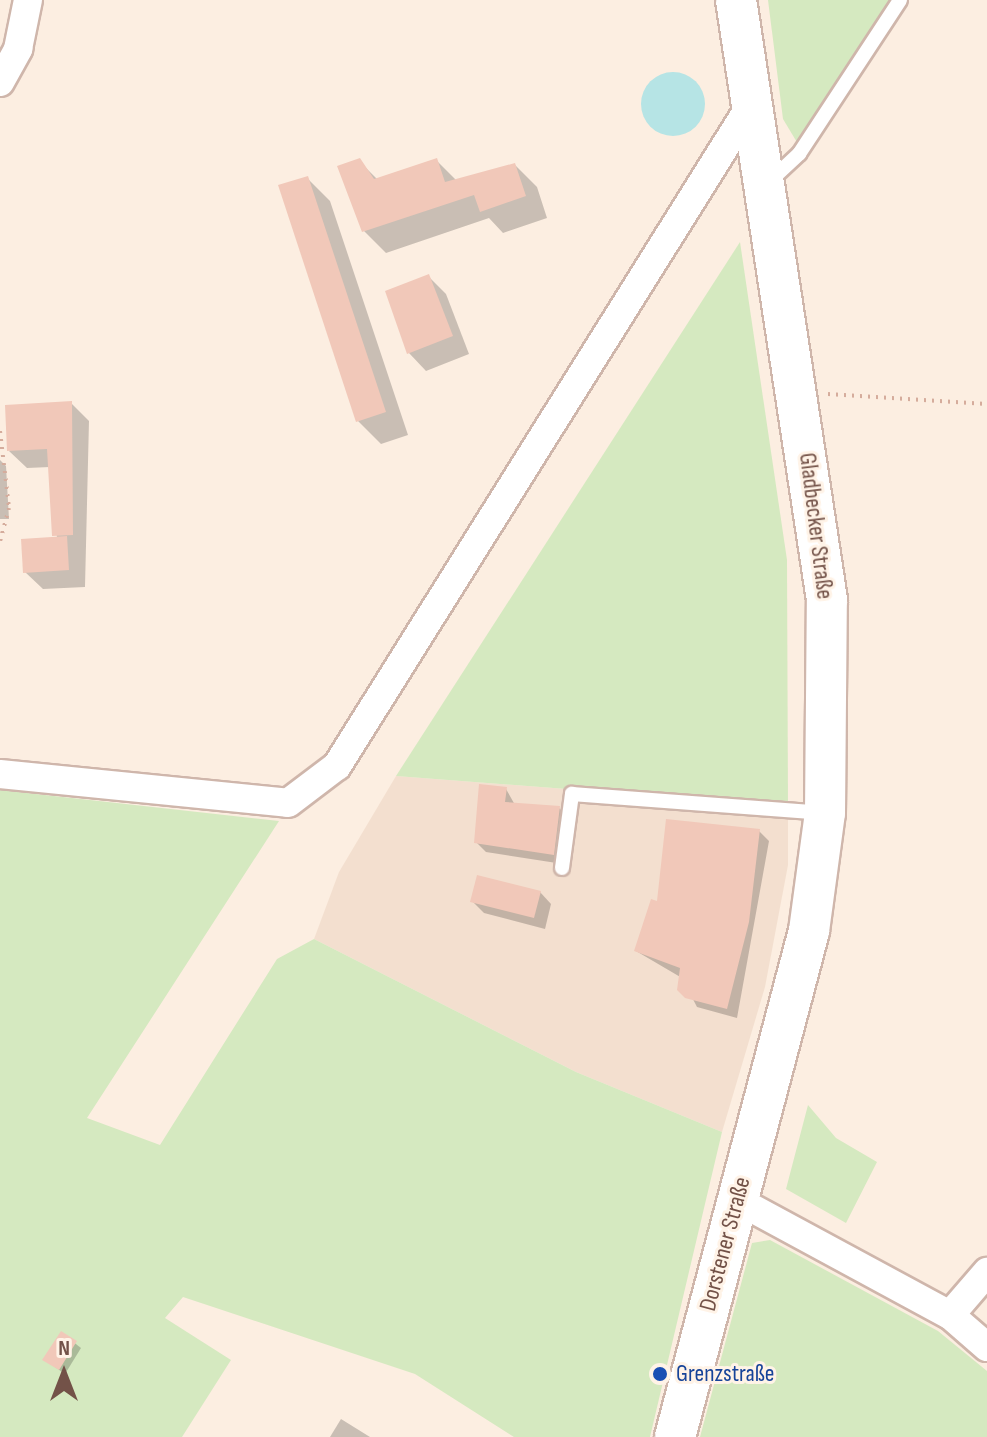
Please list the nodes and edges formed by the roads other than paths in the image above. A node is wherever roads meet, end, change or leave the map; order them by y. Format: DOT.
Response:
graph roads {
  1 [pos="28,0"];
  2 [pos="736,0"];
  3 [pos="900,0"];
  4 [pos="0,82"];
  5 [pos="751,105"];
  6 [pos="764,187"];
  7 [pos="0,774"];
  8 [pos="825,813"];
  9 [pos="562,868"];
  10 [pos="779,1052"];
  11 [pos="737,1200"];
  12 [pos="987,1272"];
  13 [pos="950,1315"];
  14 [pos="987,1347"];
  15 [pos="675,1437"];
  1 -- 4 [label="street"];
  2 -- 5 [label="main road, Gladbecker Straße"];
  3 -- 6 [label="lane"];
  5 -- 6 [label="main road, Gladbecker Straße"];
  5 -- 7 [label="street"];
  6 -- 8 [label="main road, Gladbecker Straße"];
  8 -- 9 [label="lane"];
  8 -- 10 [label="main road, Gladbecker Straße"];
  10 -- 11 [label="main road, Dorstener Straße"];
  11 -- 13 [label="street"];
  11 -- 15 [label="main road, Dorstener Straße"];
  12 -- 13 [label="street"];
  13 -- 14 [label="street"];
}
